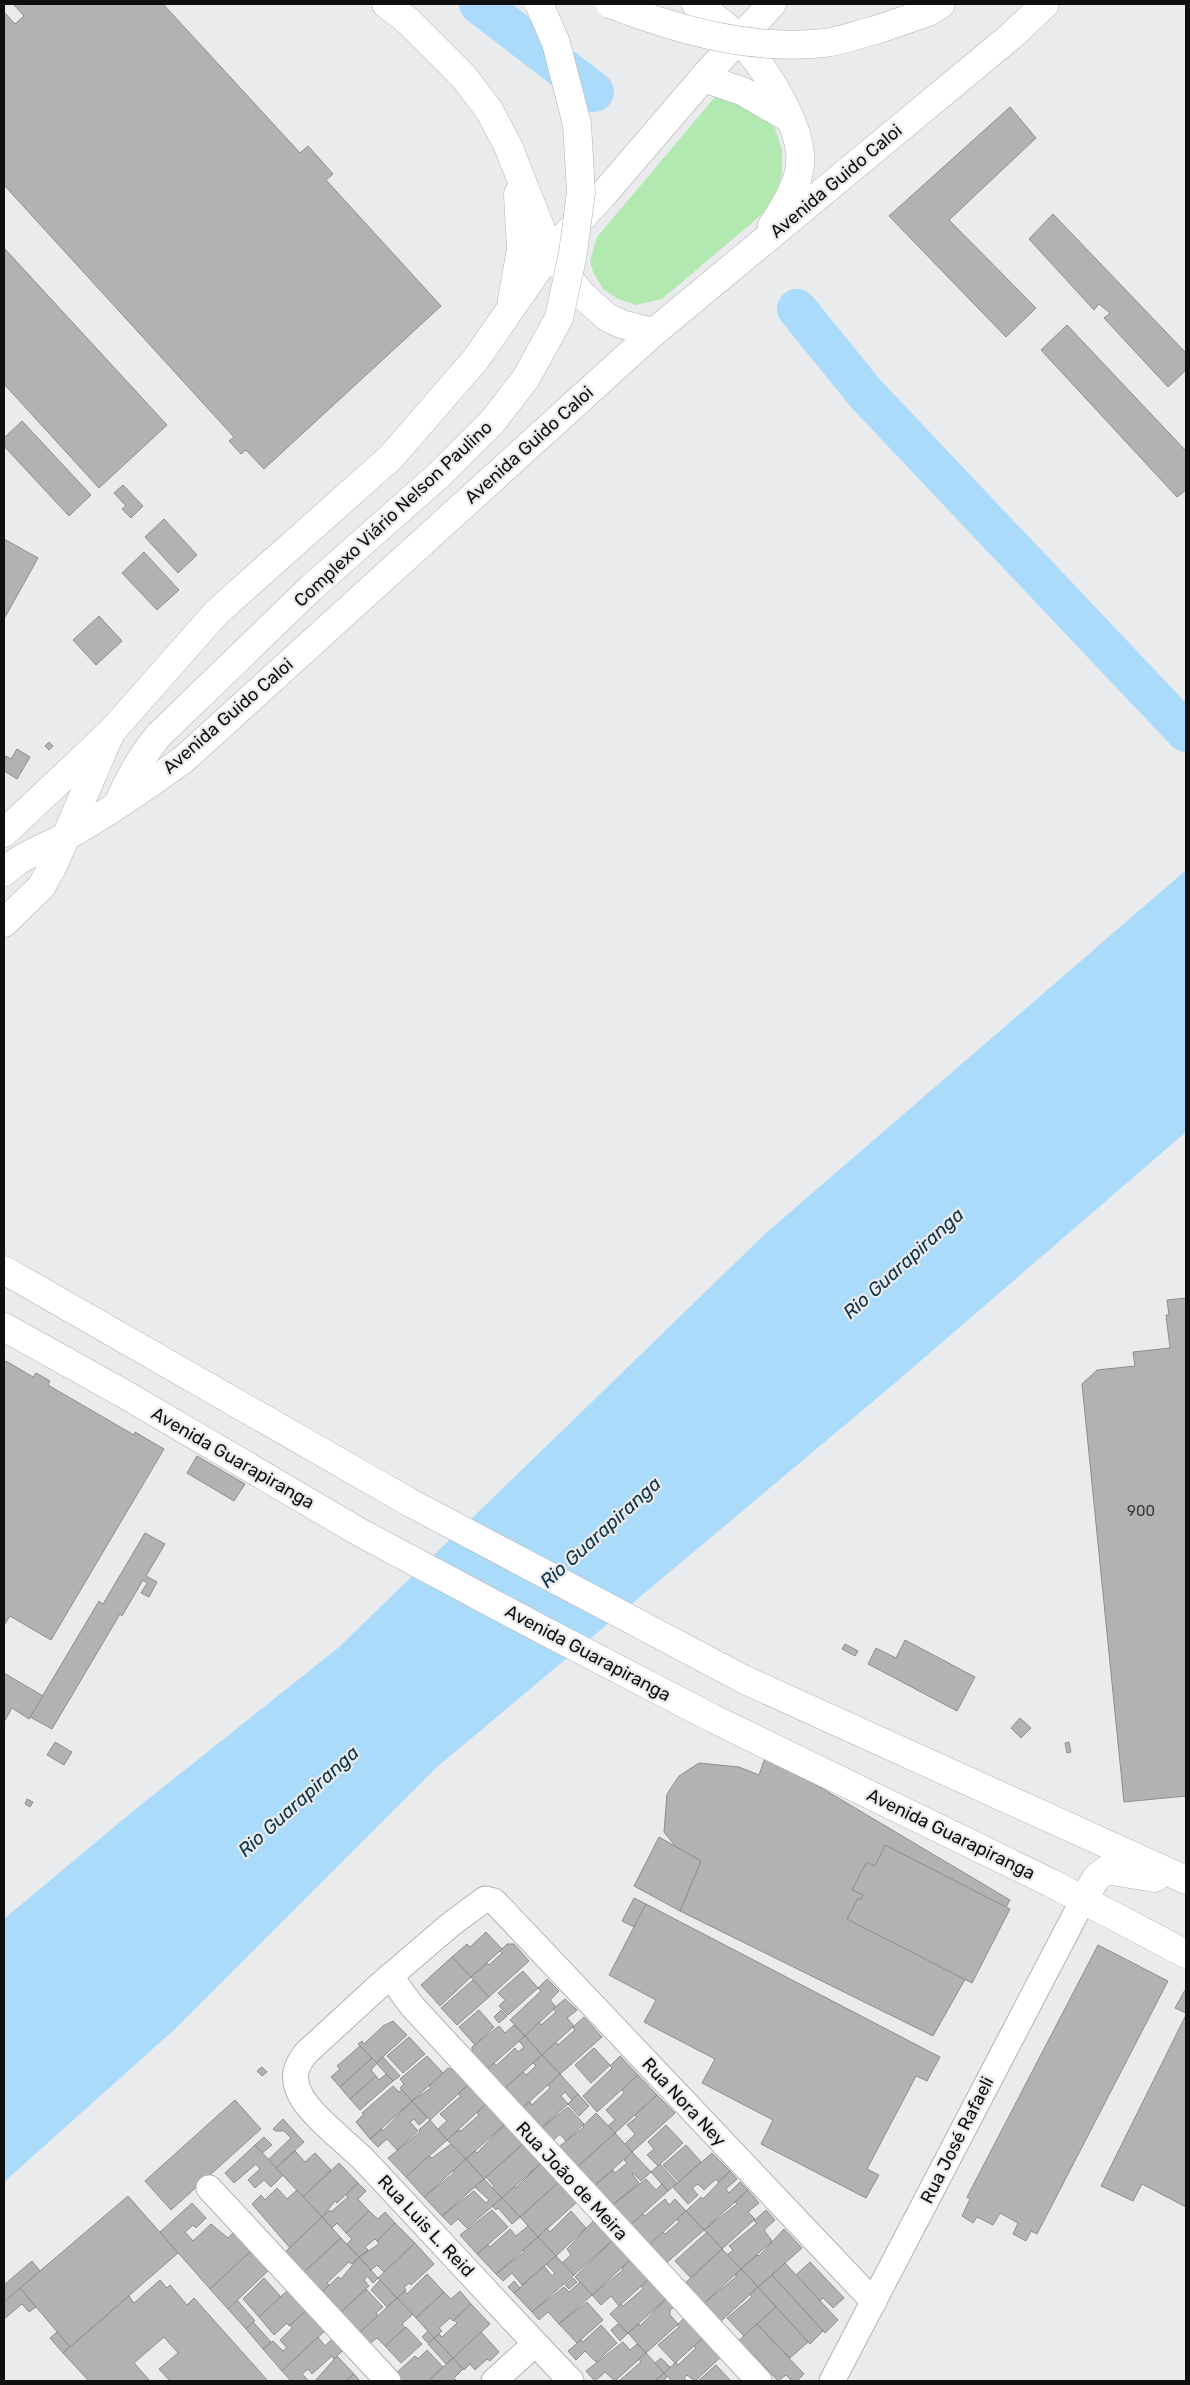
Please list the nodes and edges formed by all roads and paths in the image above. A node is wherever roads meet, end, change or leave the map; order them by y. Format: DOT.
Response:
graph roads {
  1 [pos="386,4"];
  2 [pos="539,4"];
  3 [pos="610,4"];
  4 [pos="696,4"];
  5 [pos="772,4"];
  6 [pos="941,4"];
  7 [pos="1045,4"];
  8 [pos="740,40"];
  9 [pos="704,78"];
  10 [pos="791,120"];
  11 [pos="508,146"];
  12 [pos="762,243"];
  13 [pos="550,252"];
  14 [pos="510,307"];
  15 [pos="654,332"];
  16 [pos="111,732"];
  17 [pos="118,804"];
  18 [pos="4,833"];
  19 [pos="66,836"];
  20 [pos="4,872"];
  21 [pos="4,923"];
  22 [pos="4,1270"];
  23 [pos="4,1327"];
  24 [pos="1186,1881"];
  25 [pos="1083,1900"];
  26 [pos="1186,1954"];
  27 [pos="390,1976"];
  28 [pos="209,2188"];
  29 [pos="874,2302"];
  30 [pos="535,2344"];
  31 [pos="388,2381"];
  32 [pos="494,2381"];
  33 [pos="571,2381"];
  34 [pos="759,2381"];
  35 [pos="832,2381"];
  1 -- 11 [label="main road"];
  2 -- 17 [label="main road, Complexo Viário Nelson Paulino, bridge"];
  3 -- 6 [label="main road, bridge"];
  4 -- 8 [label="main road"];
  5 -- 8 [label="main road"];
  7 -- 12 [label="main road, Avenida Guido Caloi"];
  8 -- 9 [label="main road"];
  8 -- 10 [label="main road"];
  9 -- 10 [label="main road"];
  9 -- 13 [label="main road"];
  10 -- 12 [label="main road"];
  11 -- 13 [label="main road"];
  11 -- 14 [label="main road"];
  12 -- 15 [label="main road, Avenida Guido Caloi"];
  13 -- 14 [label="main road"];
  13 -- 15 [label="main road"];
  14 -- 16 [label="main road"];
  15 -- 17 [label="main road, Avenida Guido Caloi"];
  16 -- 18 [label="main road"];
  16 -- 19 [label="main road"];
  17 -- 19 [label="main road, Avenida Guido Caloi"];
  19 -- 20 [label="main road, Avenida Guido Caloi"];
  19 -- 21 [label="main road"];
  22 -- 24 [label="main road"];
  23 -- 25 [label="main road, Avenida Guarapiranga"];
  24 -- 25 [label="main road"];
  25 -- 26 [label="main road, Avenida Guarapiranga"];
  25 -- 29 [label="street, Rua José Rafaeli"];
  27 -- 29 [label="street, Rua Nora Ney"];
  27 -- 30 [label="street, Rua Luis L. Reid"];
  27 -- 34 [label="street, Rua João de Meira"];
  28 -- 31 [label="street"];
  29 -- 35 [label="street, Rua José Rafaeli"];
  30 -- 32 [label="street"];
  30 -- 33 [label="street, Rua Luis L. Reid"];
}
